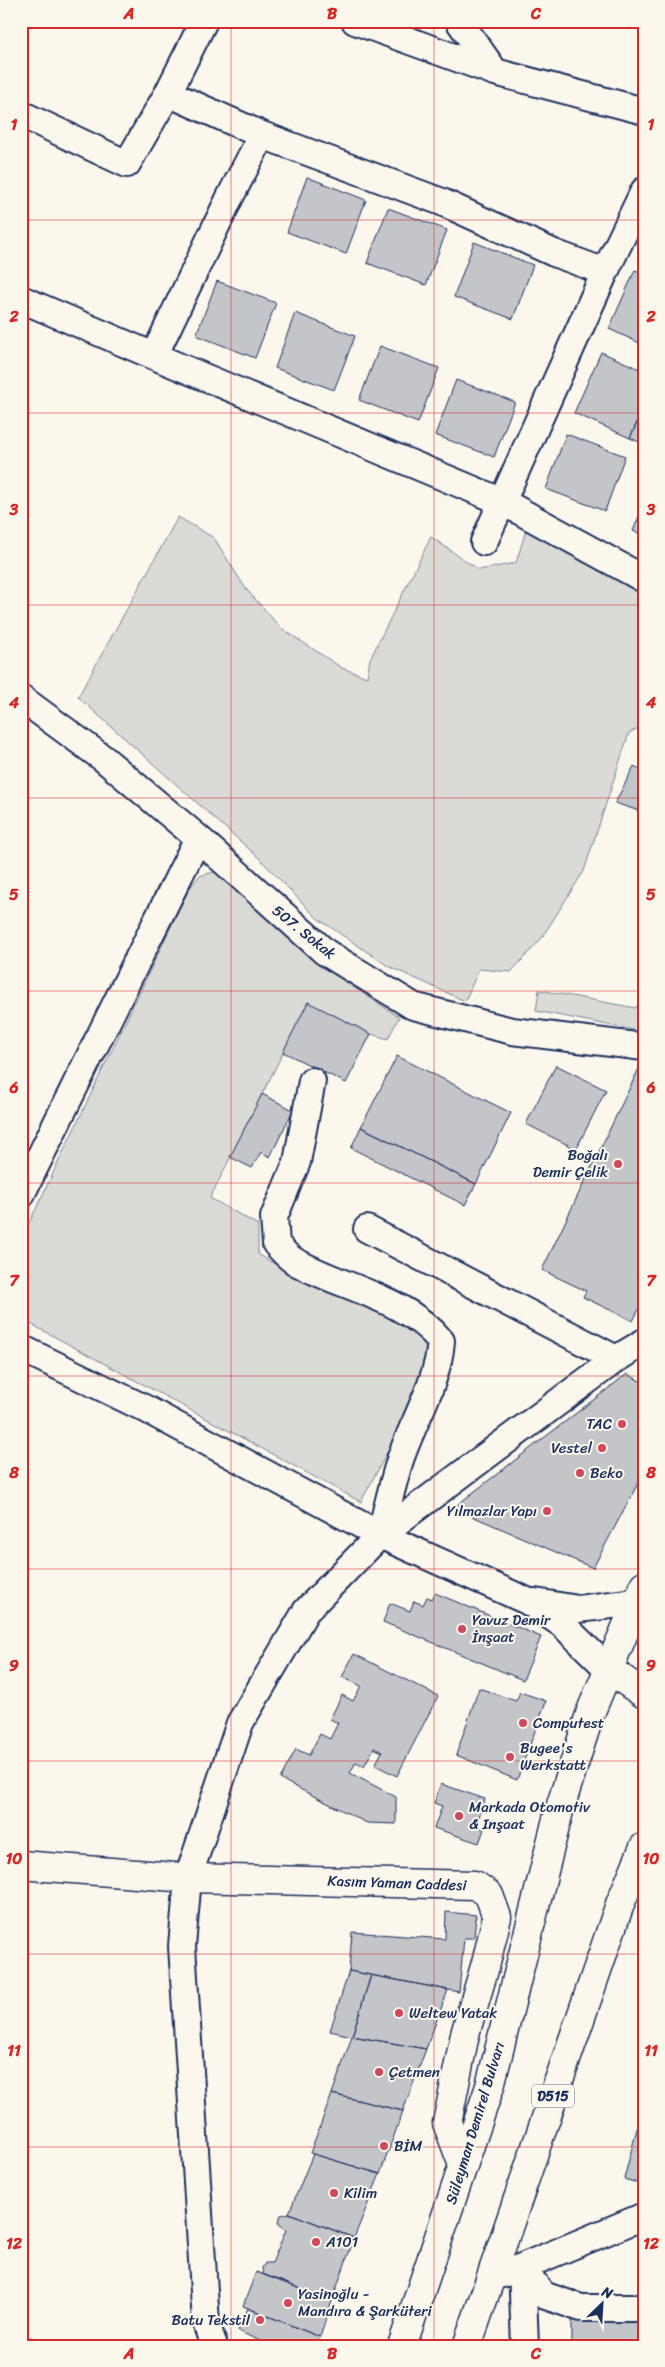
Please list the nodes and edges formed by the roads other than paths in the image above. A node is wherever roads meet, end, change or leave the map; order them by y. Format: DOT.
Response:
graph roads {
  1 [pos="204,21"];
  2 [pos="355,21"];
  3 [pos="459,21"];
  4 [pos="495,72"];
  5 [pos="168,93"];
  6 [pos="644,111"];
  7 [pos="21,114"];
  8 [pos="262,135"];
  9 [pos="644,192"];
  10 [pos="605,272"];
  11 [pos="21,299"];
  12 [pos="154,356"];
  13 [pos="502,502"];
  14 [pos="484,542"];
  15 [pos="644,578"];
  16 [pos="21,698"];
  17 [pos="198,838"];
  18 [pos="644,1047"];
  19 [pos="312,1081"];
  20 [pos="21,1195"];
  21 [pos="367,1229"];
  22 [pos="644,1342"];
  23 [pos="27,1351"];
  24 [pos="616,1359"];
  25 [pos="380,1535"];
  26 [pos="641,1596"];
  27 [pos="527,1601"];
  28 [pos="608,1669"];
  29 [pos="644,1694"];
  30 [pos="644,1847"];
  31 [pos="21,1865"];
  32 [pos="188,1878"];
  33 [pos="463,2165"];
  34 [pos="644,2216"];
  35 [pos="522,2267"];
  36 [pos="492,2277"];
  37 [pos="644,2308"];
  38 [pos="214,2346"];
  39 [pos="402,2346"];
  40 [pos="467,2346"];
  41 [pos="525,2346"];
  1 -- 5 [label="street"];
  2 -- 4 [label="street"];
  3 -- 4 [label="street"];
  4 -- 6 [label="street"];
  5 -- 7 [label="street"];
  5 -- 8 [label="street"];
  8 -- 10 [label="street"];
  8 -- 12 [label="street"];
  9 -- 10 [label="street"];
  10 -- 13 [label="street"];
  11 -- 12 [label="street"];
  12 -- 13 [label="street"];
  13 -- 14 [label="street"];
  13 -- 15 [label="street"];
  16 -- 17 [label="street, 507. Sokak"];
  17 -- 18 [label="street, 507. Sokak"];
  17 -- 20 [label="street"];
  19 -- 25 [label="street"];
  21 -- 24 [label="street"];
  22 -- 24 [label="street"];
  23 -- 25 [label="street"];
  24 -- 25 [label="street"];
  25 -- 27 [label="street"];
  25 -- 32 [label="street"];
  26 -- 27 [label="street"];
  26 -- 28 [label="main road, Süleyman Demirel Bulvarı"];
  27 -- 28 [label="street"];
  28 -- 29 [label="main road"];
  28 -- 33 [label="main road, Süleyman Demirel Bulvarı"];
  30 -- 36 [label="main road, D515"];
  31 -- 32 [label="main road, Kasım Yaman Caddesi"];
  32 -- 33 [label="main road, Kasım Yaman Caddesi"];
  32 -- 38 [label="street"];
  33 -- 39 [label="main road, Süleyman Demirel Bulvarı"];
  34 -- 35 [label="street"];
  35 -- 36 [label="street"];
  35 -- 37 [label="street"];
  35 -- 41 [label="street"];
  36 -- 40 [label="main road, D515"];
}
